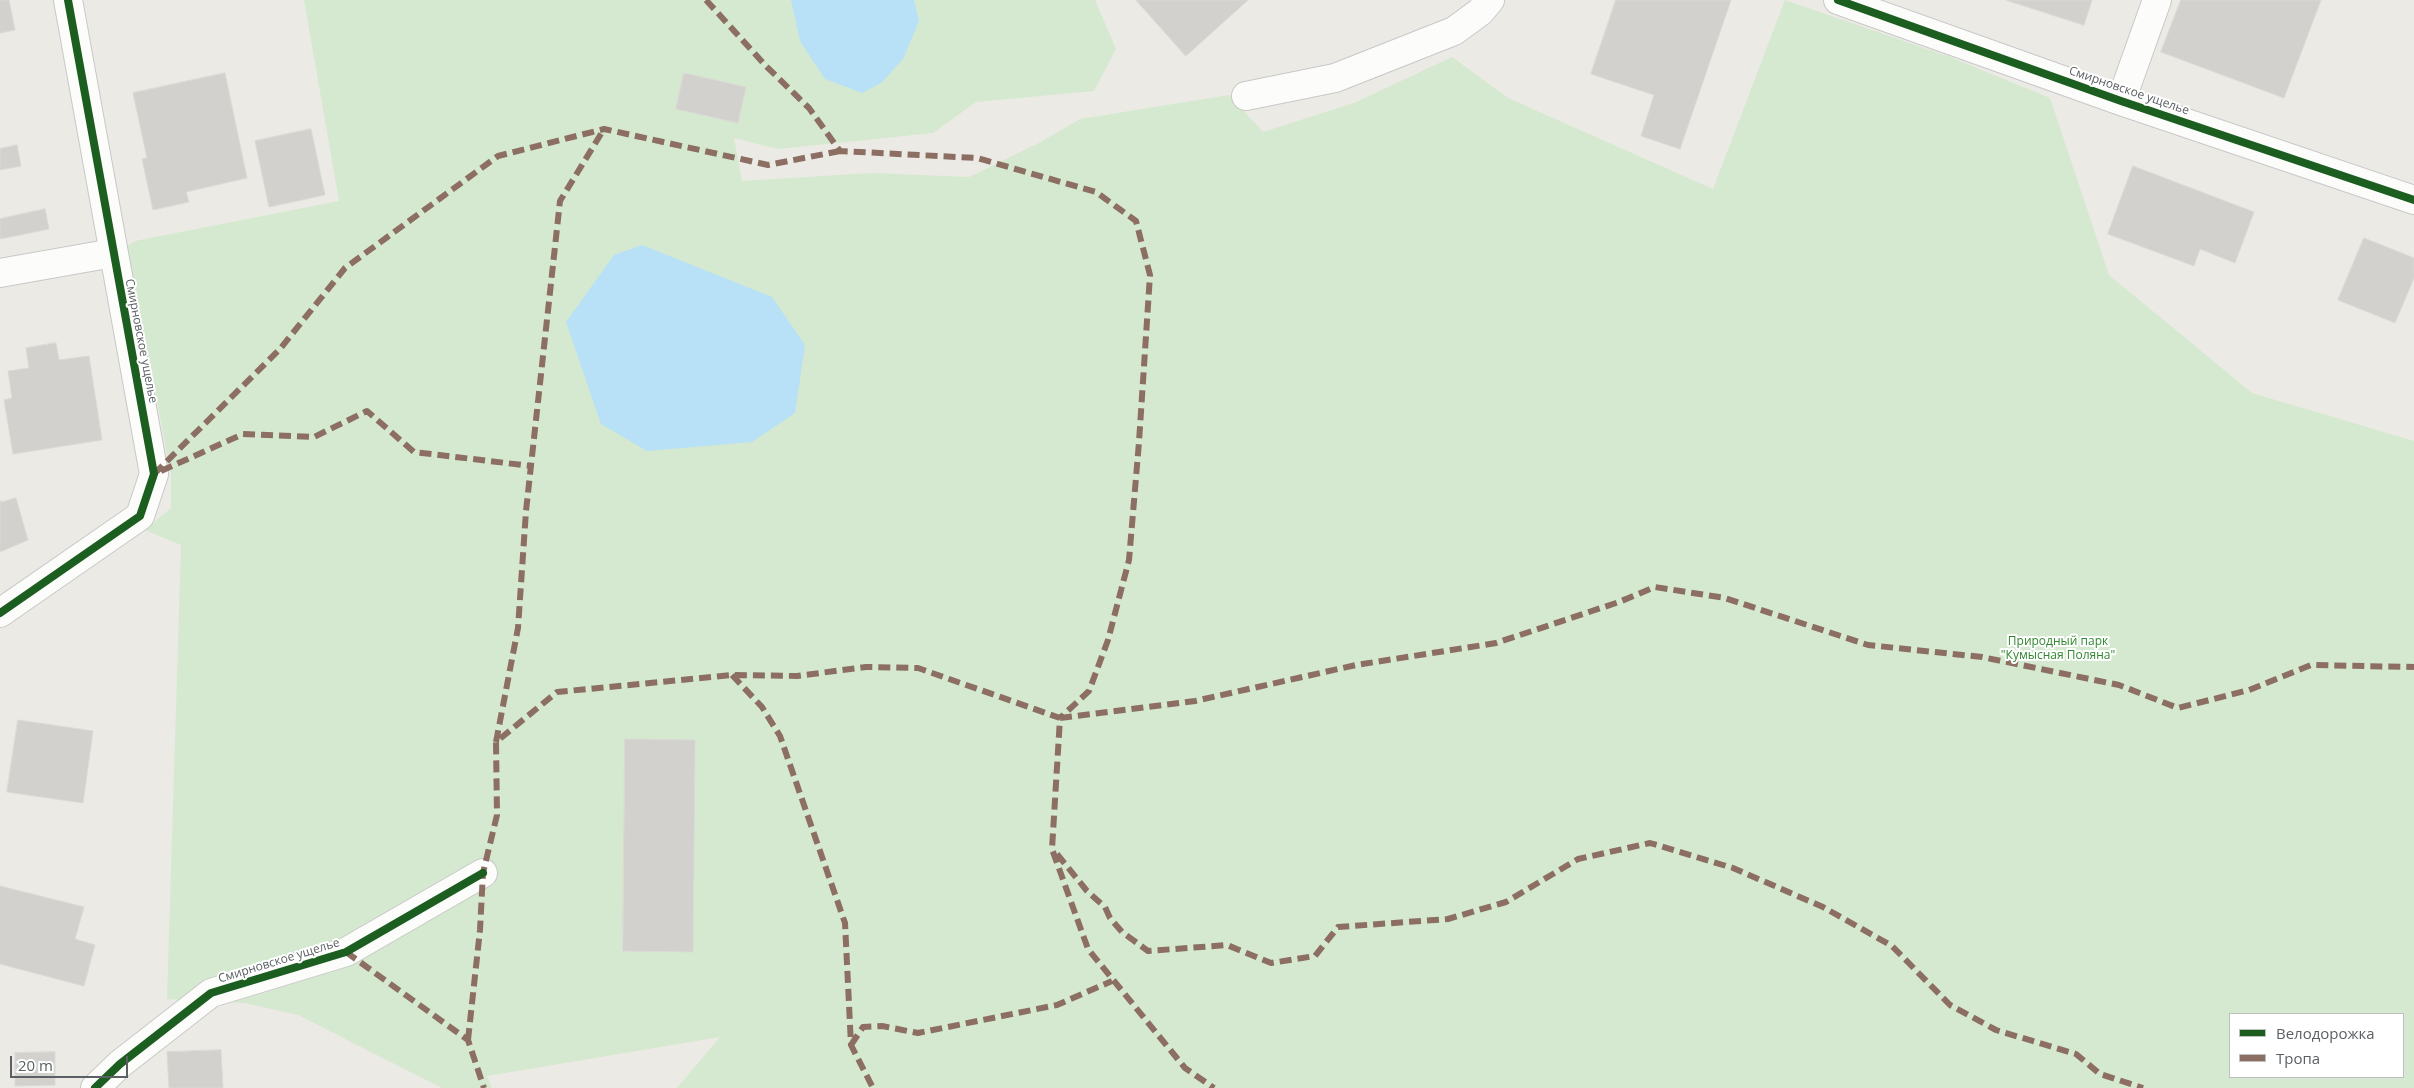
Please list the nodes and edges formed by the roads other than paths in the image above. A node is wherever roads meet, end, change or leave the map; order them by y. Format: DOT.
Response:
graph roads {
  1 [pos="68,0"];
  2 [pos="1490,0"];
  3 [pos="1838,0"];
  4 [pos="2157,0"];
  5 [pos="1246,96"];
  6 [pos="2121,101"];
  7 [pos="2414,200"];
  8 [pos="113,253"];
  9 [pos="0,273"];
  10 [pos="0,613"];
  11 [pos="483,873"];
  12 [pos="96,1088"];
  1 -- 8 [label="street, Смирновское ущелье"];
  2 -- 5 [label="street"];
  3 -- 6 [label="street, Смирновское ущелье"];
  4 -- 6 [label="street, Смирновское ущелье"];
  6 -- 7 [label="street, Смирновское ущелье"];
  8 -- 9 [label="street"];
  8 -- 10 [label="street, Смирновское ущелье"];
  11 -- 12 [label="street, Смирновское ущелье"];
}
